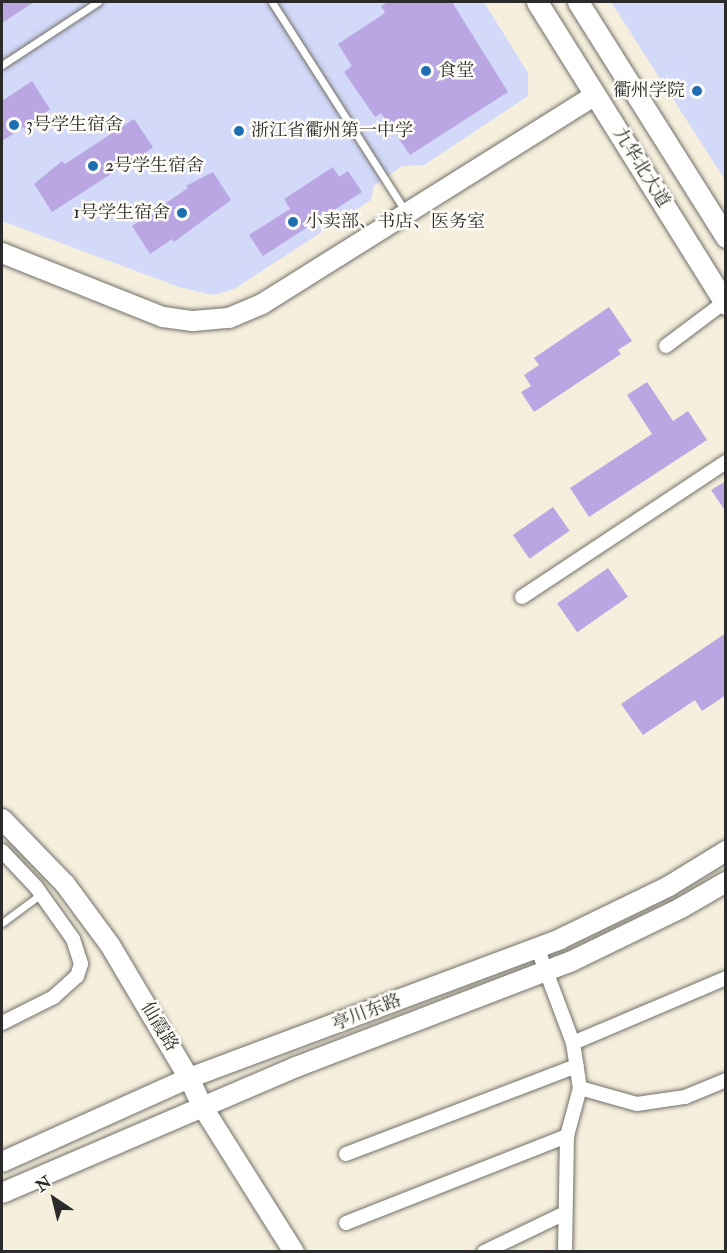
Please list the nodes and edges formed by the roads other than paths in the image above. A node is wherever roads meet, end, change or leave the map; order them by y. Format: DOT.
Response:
graph roads {
  1 [pos="272,2"];
  2 [pos="537,2"];
  3 [pos="578,2"];
  4 [pos="93,3"];
  5 [pos="2,65"];
  6 [pos="595,95"];
  7 [pos="406,213"];
  8 [pos="726,237"];
  9 [pos="2,253"];
  10 [pos="725,303"];
  11 [pos="666,346"];
  12 [pos="726,462"];
  13 [pos="522,597"];
  14 [pos="2,819"];
  15 [pos="2,851"];
  16 [pos="726,851"];
  17 [pos="726,882"];
  18 [pos="41,894"];
  19 [pos="2,923"];
  20 [pos="537,947"];
  21 [pos="546,971"];
  22 [pos="726,978"];
  23 [pos="2,1023"];
  24 [pos="573,1043"];
  25 [pos="577,1066"];
  26 [pos="189,1078"];
  27 [pos="726,1080"];
  28 [pos="580,1088"];
  29 [pos="202,1106"];
  30 [pos="567,1136"];
  31 [pos="346,1154"];
  32 [pos="2,1162"];
  33 [pos="2,1193"];
  34 [pos="565,1213"];
  35 [pos="346,1222"];
  36 [pos="294,1251"];
  37 [pos="484,1251"];
  38 [pos="565,1251"];
  1 -- 7 [label="lane"];
  2 -- 6 [label="main road, 九华北大道"];
  3 -- 8 [label="main road, 九华北大道"];
  4 -- 5 [label="lane"];
  6 -- 7 [label="main road"];
  6 -- 10 [label="main road, 九华北大道"];
  7 -- 9 [label="main road"];
  10 -- 11 [label="street"];
  12 -- 13 [label="street"];
  14 -- 26 [label="main road, 仙霞路"];
  15 -- 18 [label="street"];
  16 -- 20 [label="main road, 亭川东路"];
  17 -- 21 [label="main road, 亭川东路"];
  18 -- 19 [label="lane"];
  18 -- 23 [label="street"];
  20 -- 21 [label="street"];
  20 -- 26 [label="main road, 亭川东路"];
  21 -- 24 [label="street"];
  21 -- 29 [label="main road, 亭川东路"];
  22 -- 24 [label="street"];
  24 -- 25 [label="street"];
  25 -- 28 [label="street"];
  25 -- 31 [label="street"];
  26 -- 29 [label="main road, 仙霞路"];
  26 -- 32 [label="main road, 亭川东路"];
  27 -- 28 [label="street"];
  28 -- 30 [label="street"];
  29 -- 33 [label="main road, 亭川东路"];
  29 -- 36 [label="main road, 仙霞路"];
  30 -- 34 [label="street"];
  30 -- 35 [label="street"];
  34 -- 37 [label="street"];
  34 -- 38 [label="street"];
}
